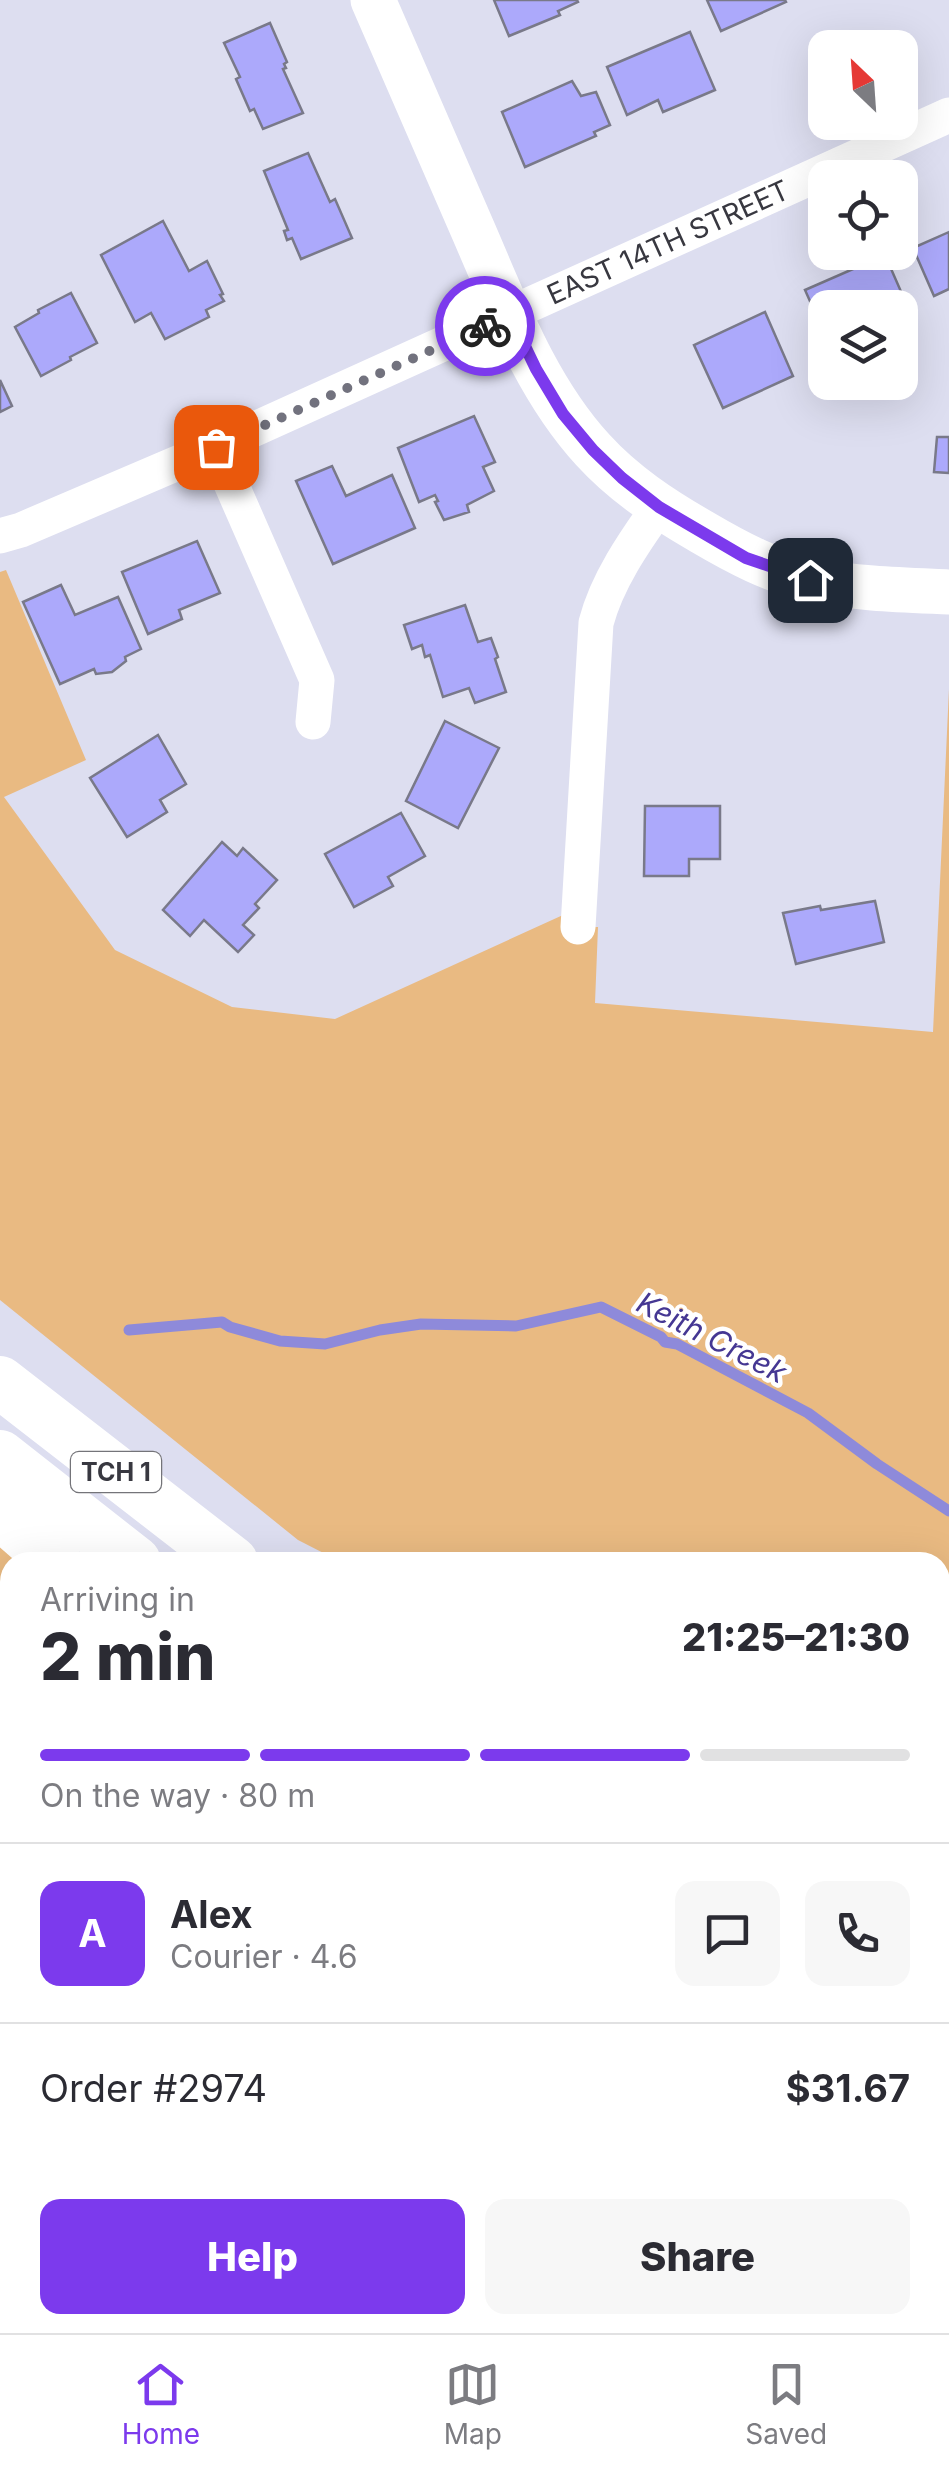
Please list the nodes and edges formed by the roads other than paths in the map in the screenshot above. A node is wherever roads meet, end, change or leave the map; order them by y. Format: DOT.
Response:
graph roads {
  1 [pos="373,0"];
  2 [pos="949,115"];
  3 [pos="510,315"];
  4 [pos="216,447"];
  5 [pos="659,507"];
  6 [pos="0,536"];
  7 [pos="949,592"];
  8 [pos="312,722"];
  9 [pos="578,927"];
  10 [pos="0,1382"];
  11 [pos="0,1456"];
  12 [pos="0,1513"];
  13 [pos="45,1552"];
  14 [pos="121,1552"];
  15 [pos="219,1552"];
  1 -- 3 [label="main road"];
  2 -- 3 [label="street, EAST 14TH STREET"];
  3 -- 4 [label="street, EAST 14TH STREET"];
  3 -- 5 [label="main road"];
  4 -- 6 [label="street, EAST 14TH STREET"];
  4 -- 8 [label="street"];
  5 -- 7 [label="main road"];
  5 -- 9 [label="street"];
  10 -- 15 [label="highway, TCH 1"];
  11 -- 14 [label="highway, TCH 1"];
  12 -- 13 [label="highway"];
}
